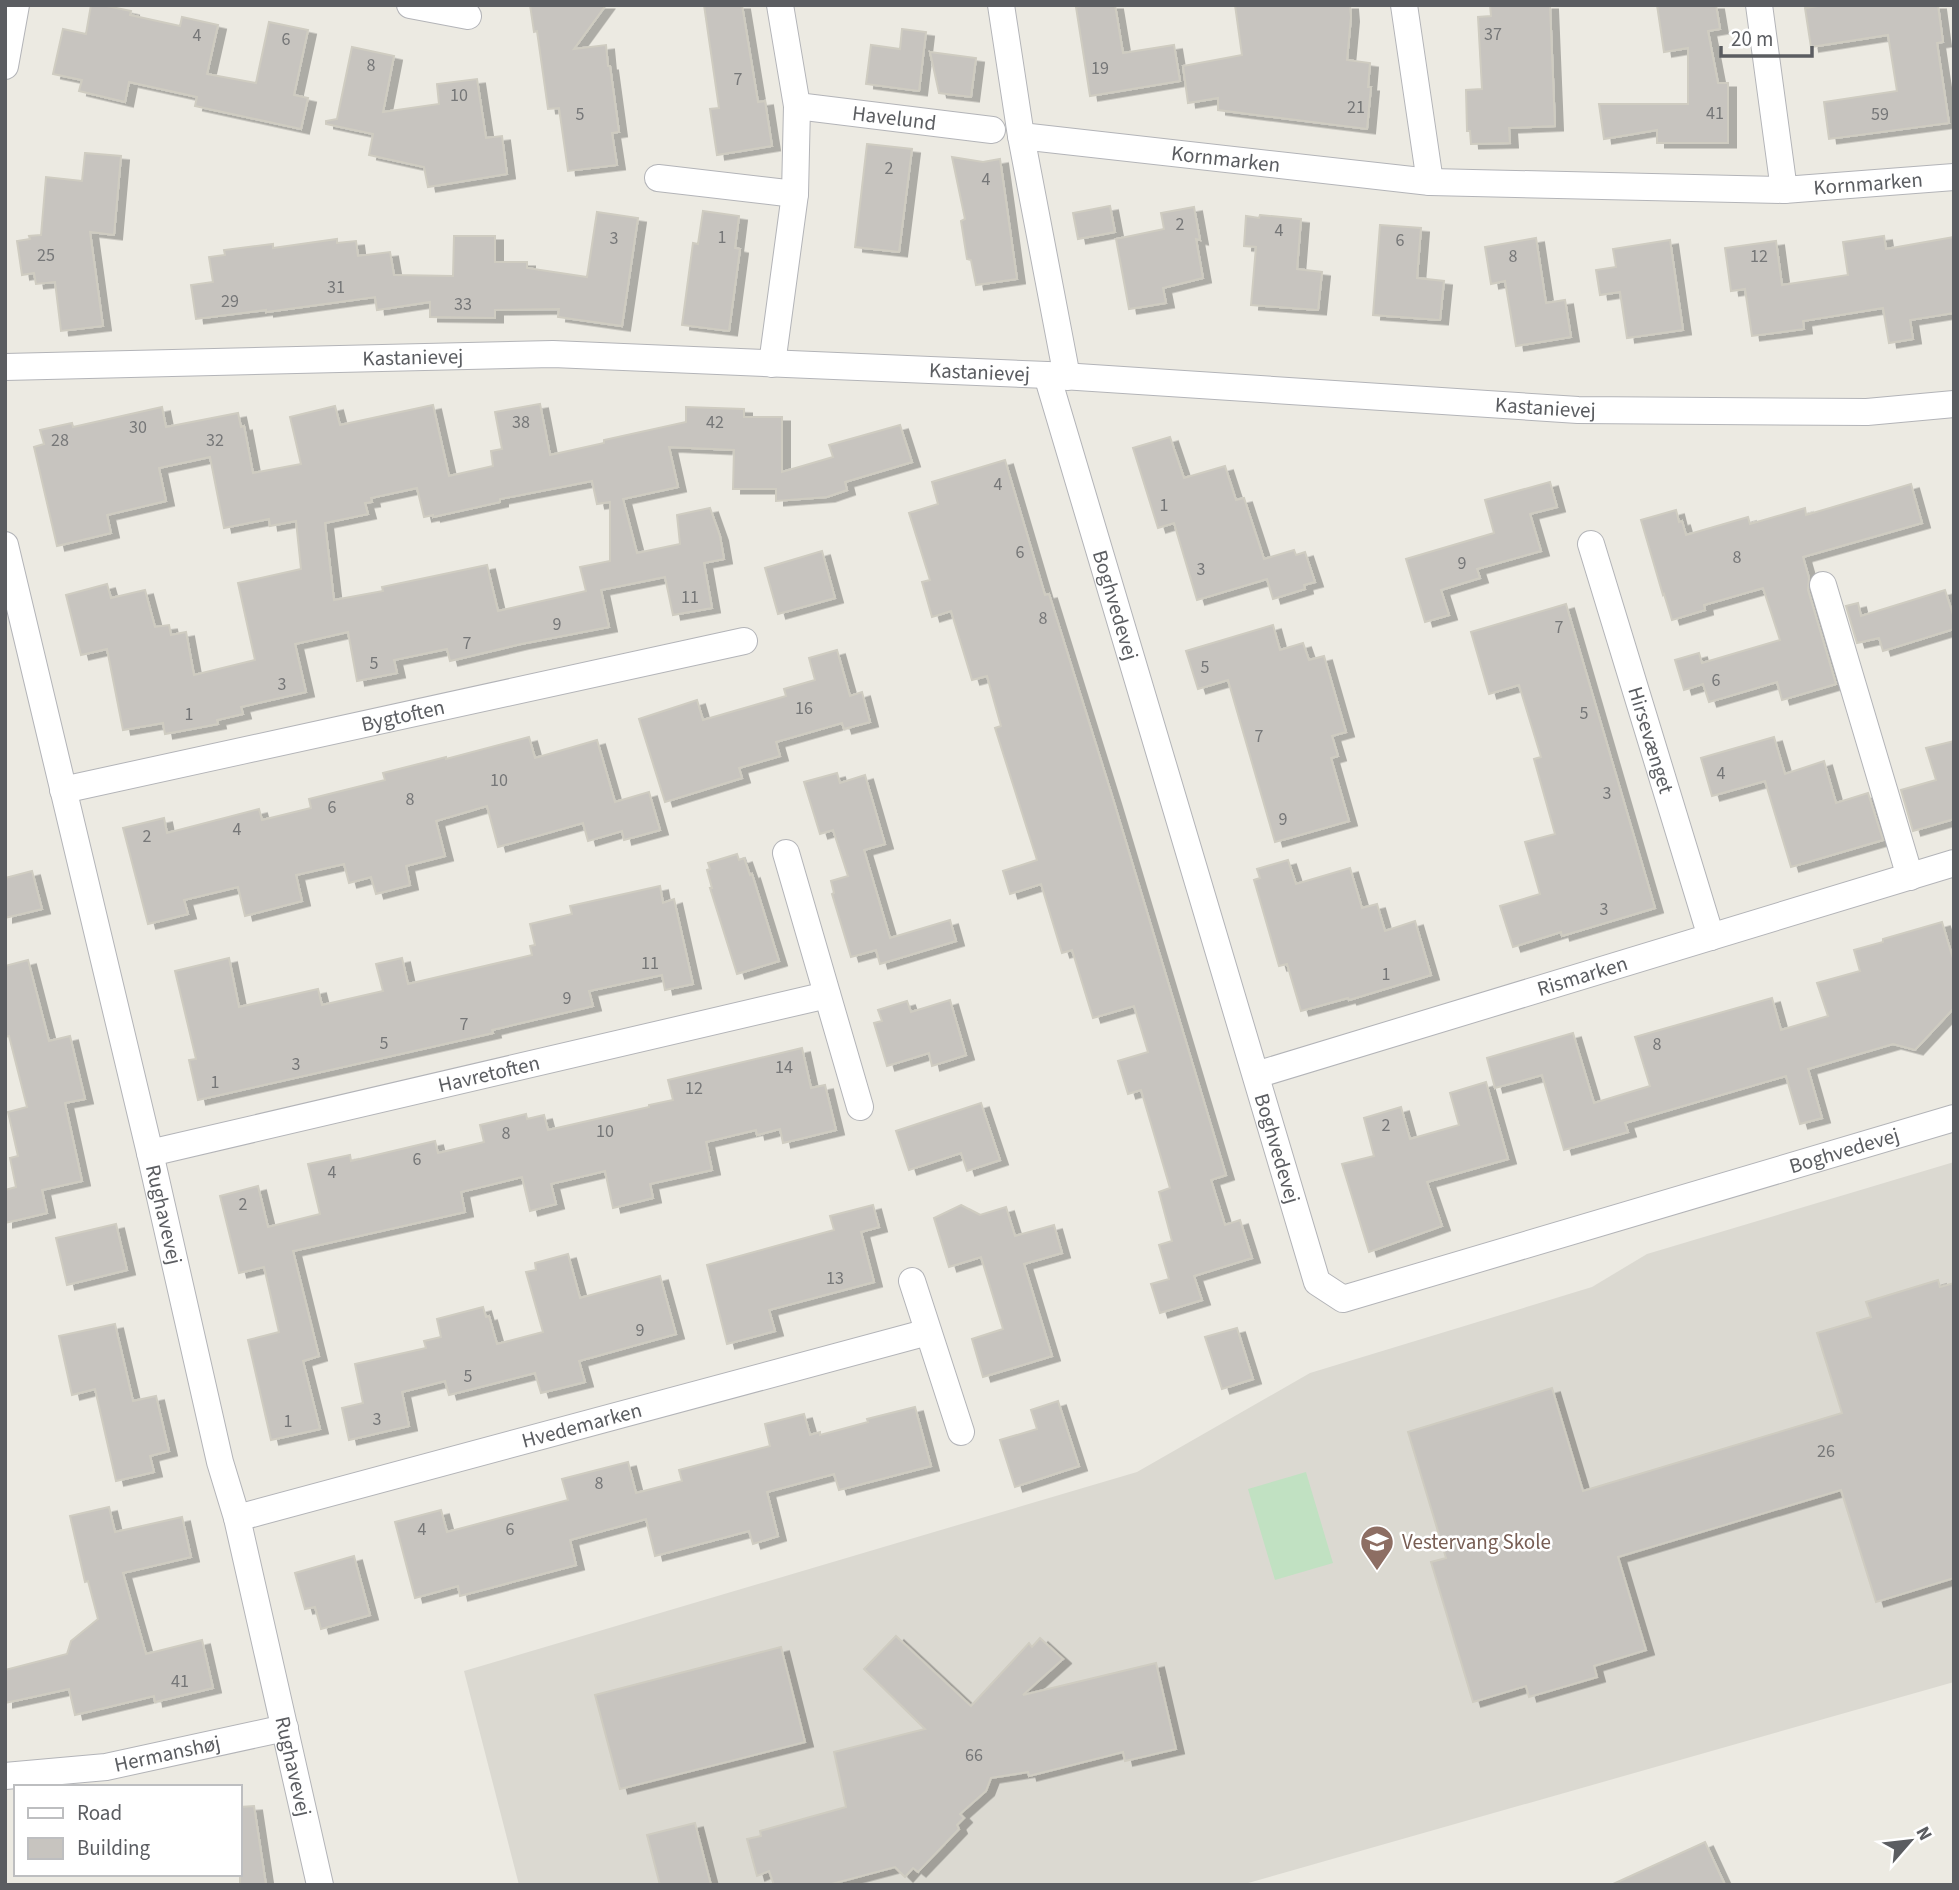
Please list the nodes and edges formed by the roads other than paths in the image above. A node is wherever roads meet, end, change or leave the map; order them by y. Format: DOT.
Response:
graph roads {
  1 [pos="16,5"];
  2 [pos="410,5"];
  3 [pos="780,5"];
  4 [pos="1001,5"];
  5 [pos="1404,5"];
  6 [pos="1759,5"];
  7 [pos="468,16"];
  8 [pos="5,66"];
  9 [pos="797,106"];
  10 [pos="992,130"];
  11 [pos="1021,136"];
  12 [pos="1954,177"];
  13 [pos="658,178"];
  14 [pos="1430,182"];
  15 [pos="1784,190"];
  16 [pos="795,194"];
  17 [pos="772,364"];
  18 [pos="5,368"];
  19 [pos="1057,376"];
  20 [pos="1954,404"];
  21 [pos="1591,544"];
  22 [pos="5,545"];
  23 [pos="1823,585"];
  24 [pos="744,641"];
  25 [pos="63,790"];
  26 [pos="786,853"];
  27 [pos="1954,863"];
  28 [pos="1910,877"];
  29 [pos="1711,937"];
  30 [pos="827,995"];
  31 [pos="1256,1075"];
  32 [pos="860,1107"];
  33 [pos="1954,1118"];
  34 [pos="150,1153"];
  35 [pos="912,1281"];
  36 [pos="928,1332"];
  37 [pos="961,1432"];
  38 [pos="237,1518"];
  39 [pos="285,1728"];
  40 [pos="5,1776"];
  41 [pos="320,1885"];
  1 -- 8 [label="street"];
  2 -- 7 [label="street"];
  3 -- 9 [label="street"];
  4 -- 11 [label="street"];
  5 -- 14 [label="street"];
  6 -- 15 [label="street, Kornmarken"];
  9 -- 10 [label="street, Havelund"];
  9 -- 16 [label="street"];
  11 -- 14 [label="street, Kornmarken"];
  11 -- 19 [label="street"];
  12 -- 15 [label="street, Kornmarken"];
  13 -- 16 [label="street"];
  14 -- 15 [label="street, Kornmarken"];
  16 -- 17 [label="street"];
  17 -- 18 [label="street, Kastanievej"];
  17 -- 19 [label="street, Kastanievej"];
  19 -- 20 [label="street, Kastanievej"];
  19 -- 31 [label="street, Boghvedevej"];
  21 -- 29 [label="street, Hirsevænget"];
  22 -- 25 [label="street, Rughavevej"];
  23 -- 28 [label="street"];
  24 -- 25 [label="street, Bygtoften"];
  25 -- 34 [label="street, Rughavevej"];
  26 -- 30 [label="street"];
  27 -- 28 [label="street, Rismarken"];
  28 -- 29 [label="street, Rismarken"];
  29 -- 31 [label="street, Rismarken"];
  30 -- 32 [label="street"];
  30 -- 34 [label="street, Havretoften"];
  31 -- 33 [label="street, Boghvedevej"];
  34 -- 38 [label="street, Rughavevej"];
  35 -- 36 [label="street"];
  36 -- 37 [label="street"];
  36 -- 38 [label="street, Hvedemarken"];
  38 -- 39 [label="street, Rughavevej"];
  39 -- 40 [label="street, Hermanshøj"];
  39 -- 41 [label="street, Rughavevej"];
}
